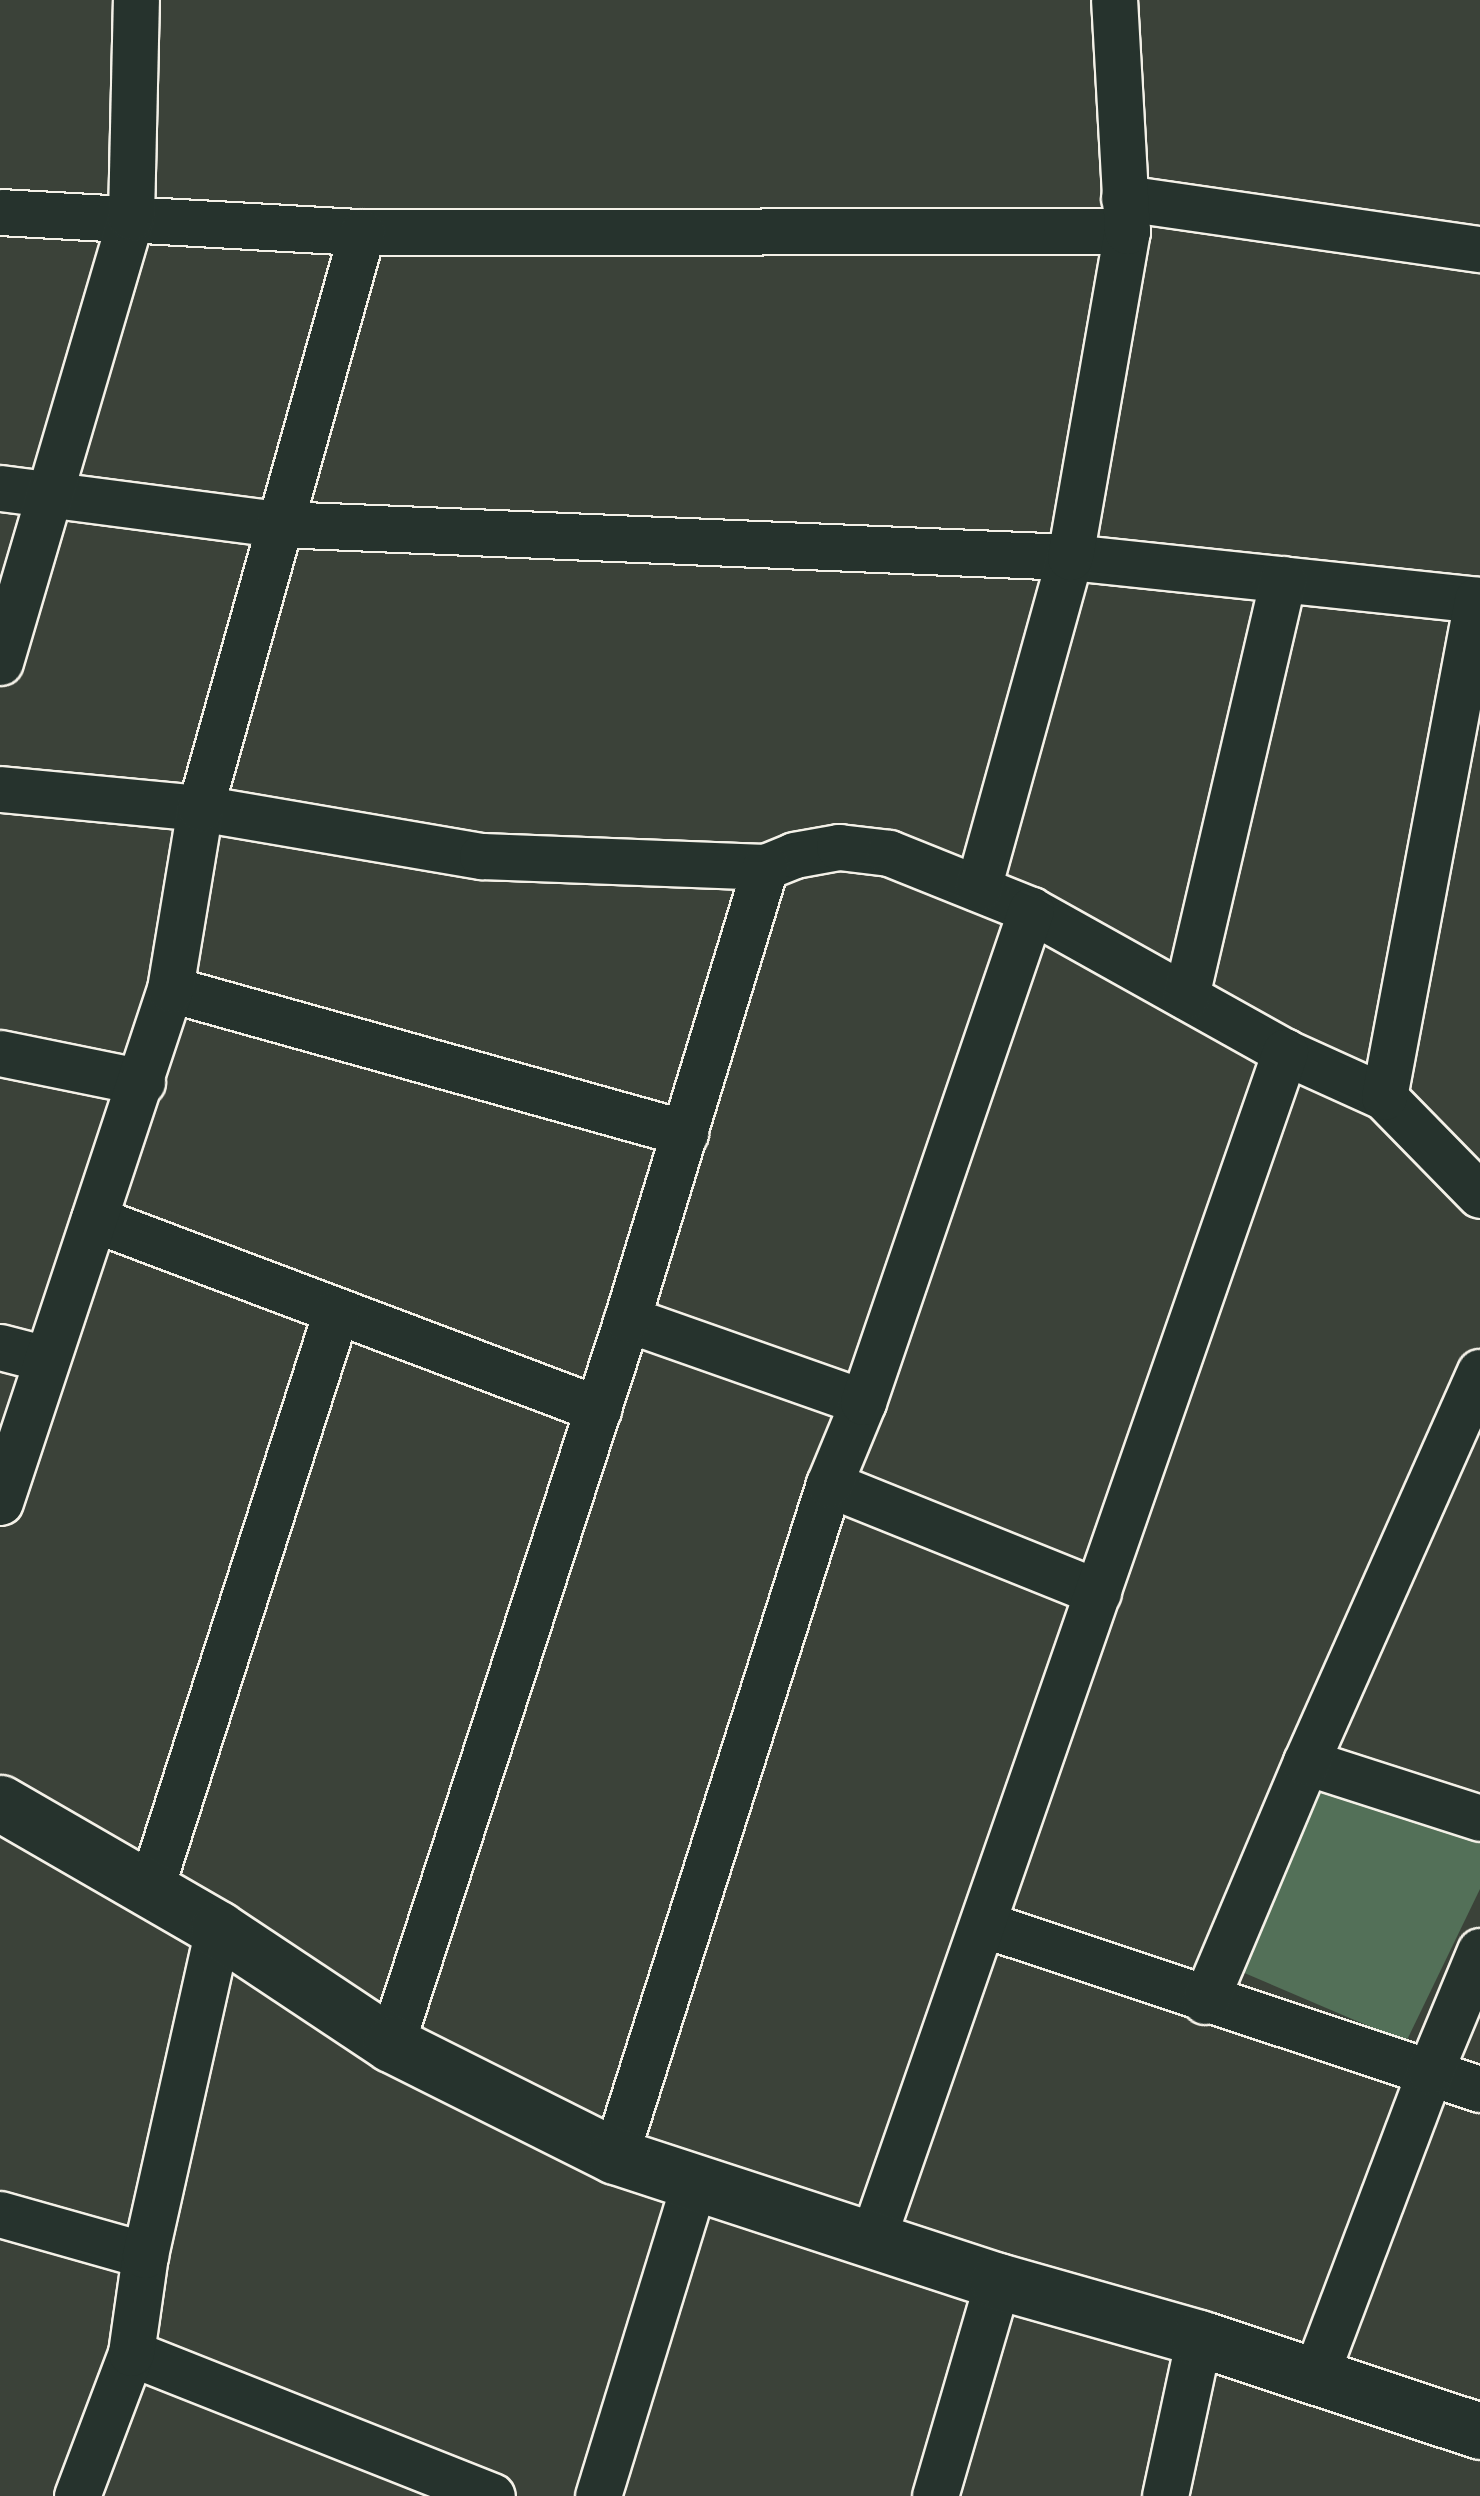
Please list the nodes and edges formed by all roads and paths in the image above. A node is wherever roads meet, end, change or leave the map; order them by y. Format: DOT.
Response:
graph roads {
  1 [pos="136,0"];
  2 [pos="1114,0"];
  3 [pos="0,212"];
  4 [pos="1126,214"];
  5 [pos="131,216"];
  6 [pos="362,232"];
  7 [pos="1480,249"];
  8 [pos="0,488"];
  9 [pos="49,494"];
  10 [pos="280,524"];
  11 [pos="1070,557"];
  12 [pos="1283,579"];
  13 [pos="1478,600"];
  14 [pos="0,662"];
  15 [pos="0,789"];
  16 [pos="200,808"];
  17 [pos="765,867"];
  18 [pos="978,888"];
  19 [pos="1031,910"];
  20 [pos="170,989"];
  21 [pos="1186,996"];
  22 [pos="1285,1052"];
  23 [pos="0,1053"];
  24 [pos="142,1082"];
  25 [pos="1384,1097"];
  26 [pos="685,1133"];
  27 [pos="1480,1194"];
  28 [pos="94,1219"];
  29 [pos="336,1312"];
  30 [pos="627,1319"];
  31 [pos="0,1347"];
  32 [pos="46,1359"];
  33 [pos="1480,1372"];
  34 [pos="863,1402"];
  35 [pos="598,1409"];
  36 [pos="829,1484"];
  37 [pos="0,1502"];
  38 [pos="1098,1592"];
  39 [pos="1306,1762"];
  40 [pos="0,1804"];
  41 [pos="1480,1818"];
  42 [pos="150,1890"];
  43 [pos="984,1924"];
  44 [pos="218,1929"];
  45 [pos="1480,1951"];
  46 [pos="1205,2001"];
  47 [pos="391,2044"];
  48 [pos="1430,2071"];
  49 [pos="1480,2089"];
  50 [pos="615,2156"];
  51 [pos="695,2180"];
  52 [pos="0,2214"];
  53 [pos="872,2237"];
  54 [pos="146,2255"];
  55 [pos="998,2281"];
  56 [pos="1199,2338"];
  57 [pos="131,2353"];
  58 [pos="1316,2376"];
  59 [pos="1480,2431"];
  60 [pos="77,2496"];
  61 [pos="492,2496"];
  62 [pos="598,2496"];
  63 [pos="935,2496"];
  64 [pos="1165,2496"];
  1 -- 5 [label="street"];
  2 -- 4 [label="street"];
  3 -- 5 [label="street"];
  4 -- 6 [label="street"];
  4 -- 7 [label="street"];
  4 -- 11 [label="street"];
  5 -- 6 [label="street"];
  5 -- 9 [label="street"];
  6 -- 10 [label="street"];
  8 -- 9 [label="street"];
  9 -- 10 [label="street"];
  9 -- 14 [label="street"];
  10 -- 11 [label="street"];
  10 -- 16 [label="street"];
  11 -- 12 [label="street"];
  11 -- 18 [label="street"];
  12 -- 13 [label="street"];
  12 -- 21 [label="street"];
  13 -- 25 [label="street"];
  15 -- 16 [label="street"];
  16 -- 17 [label="street"];
  16 -- 20 [label="street"];
  17 -- 18 [label="street"];
  17 -- 26 [label="street"];
  18 -- 19 [label="street"];
  19 -- 21 [label="street"];
  19 -- 34 [label="street"];
  20 -- 24 [label="street"];
  20 -- 26 [label="street"];
  21 -- 22 [label="street"];
  22 -- 25 [label="street"];
  22 -- 38 [label="street"];
  23 -- 24 [label="street"];
  24 -- 28 [label="street"];
  25 -- 27 [label="street"];
  26 -- 30 [label="street"];
  28 -- 29 [label="street"];
  28 -- 32 [label="street"];
  29 -- 35 [label="street"];
  29 -- 42 [label="street"];
  30 -- 34 [label="street"];
  30 -- 35 [label="street"];
  31 -- 32 [label="street"];
  32 -- 37 [label="street"];
  33 -- 39 [label="street"];
  34 -- 36 [label="street"];
  35 -- 47 [label="street"];
  36 -- 38 [label="street"];
  36 -- 50 [label="street"];
  38 -- 43 [label="street"];
  39 -- 41 [label="street"];
  39 -- 46 [label="street"];
  40 -- 42 [label="street"];
  42 -- 44 [label="street"];
  43 -- 46 [label="street"];
  43 -- 53 [label="street"];
  44 -- 47 [label="street"];
  44 -- 54 [label="street"];
  45 -- 48 [label="street"];
  46 -- 48 [label="street"];
  47 -- 50 [label="street"];
  48 -- 49 [label="street"];
  48 -- 58 [label="street"];
  50 -- 51 [label="street"];
  51 -- 53 [label="street"];
  51 -- 62 [label="street"];
  52 -- 54 [label="street"];
  53 -- 55 [label="street"];
  54 -- 57 [label="street"];
  55 -- 56 [label="street"];
  55 -- 63 [label="street"];
  56 -- 58 [label="street"];
  56 -- 64 [label="street"];
  57 -- 60 [label="street"];
  57 -- 61 [label="street"];
  58 -- 59 [label="street"];
}
